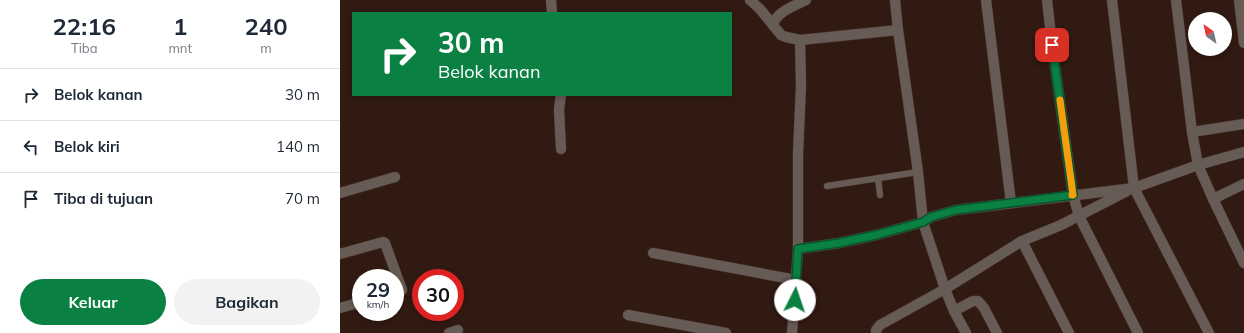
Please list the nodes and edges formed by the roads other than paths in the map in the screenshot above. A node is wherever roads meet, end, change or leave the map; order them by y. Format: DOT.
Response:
graph roads {
  1 [pos="550,0"];
  2 [pos="750,0"];
  3 [pos="806,0"];
  4 [pos="895,0"];
  5 [pos="986,0"];
  6 [pos="1047,0"];
  7 [pos="1112,0"];
  8 [pos="1176,0"];
  9 [pos="1239,0"];
  10 [pos="552,12"];
  11 [pos="773,24"];
  12 [pos="898,30"];
  13 [pos="800,40"];
  14 [pos="1244,43"];
  15 [pos="561,96"];
  16 [pos="1244,124"];
  17 [pos="1192,132"];
  18 [pos="561,149"];
  19 [pos="1244,152"];
  20 [pos="1198,165"];
  21 [pos="918,172"];
  22 [pos="394,177"];
  23 [pos="878,178"];
  24 [pos="1244,184"];
  25 [pos="827,186"];
  26 [pos="1134,188"];
  27 [pos="340,193"];
  28 [pos="880,195"];
  29 [pos="1073,195"];
  30 [pos="1213,199"];
  31 [pos="1011,203"];
  32 [pos="1079,216"];
  33 [pos="923,222"];
  34 [pos="1022,241"];
  35 [pos="798,249"];
  36 [pos="653,253"];
  37 [pos="340,254"];
  38 [pos="1244,263"];
  39 [pos="394,269"];
  40 [pos="796,280"];
  41 [pos="945,289"];
  42 [pos="352,305"];
  43 [pos="340,308"];
  44 [pos="954,311"];
  45 [pos="628,315"];
  46 [pos="726,333"];
  47 [pos="792,333"];
  48 [pos="876,333"];
  49 [pos="966,333"];
  50 [pos="996,333"];
  51 [pos="1069,333"];
  52 [pos="1138,333"];
  53 [pos="1209,333"];
  1 -- 10 [label="street"];
  2 -- 11 [label="street"];
  3 -- 11 [label="street"];
  4 -- 12 [label="street"];
  5 -- 31 [label="street"];
  6 -- 29 [label="street"];
  7 -- 26 [label="street"];
  8 -- 17 [label="street"];
  9 -- 14 [label="street"];
  11 -- 13 [label="street"];
  12 -- 13 [label="street"];
  12 -- 21 [label="street"];
  13 -- 35 [label="street"];
  15 -- 18 [label="street"];
  16 -- 17 [label="street"];
  17 -- 20 [label="street"];
  19 -- 20 [label="street"];
  20 -- 26 [label="street"];
  20 -- 30 [label="street"];
  21 -- 23 [label="lane"];
  21 -- 33 [label="street"];
  22 -- 27 [label="street"];
  23 -- 25 [label="lane"];
  23 -- 28 [label="lane"];
  24 -- 30 [label="street"];
  26 -- 29 [label="street"];
  26 -- 32 [label="street"];
  26 -- 53 [label="street"];
  29 -- 31 [label="street"];
  29 -- 32 [label="street"];
  30 -- 38 [label="street"];
  31 -- 33 [label="street"];
  32 -- 34 [label="street"];
  32 -- 52 [label="street"];
  33 -- 35 [label="street"];
  33 -- 41 [label="street"];
  34 -- 41 [label="street"];
  34 -- 51 [label="street"];
  35 -- 40 [label="street"];
  36 -- 40 [label="street"];
  37 -- 39 [label="street"];
  40 -- 47 [label="street"];
  41 -- 44 [label="street"];
  41 -- 48 [label="street"];
  42 -- 43 [label="street"];
  44 -- 49 [label="street"];
  44 -- 50 [label="street"];
  45 -- 46 [label="street"];
}
